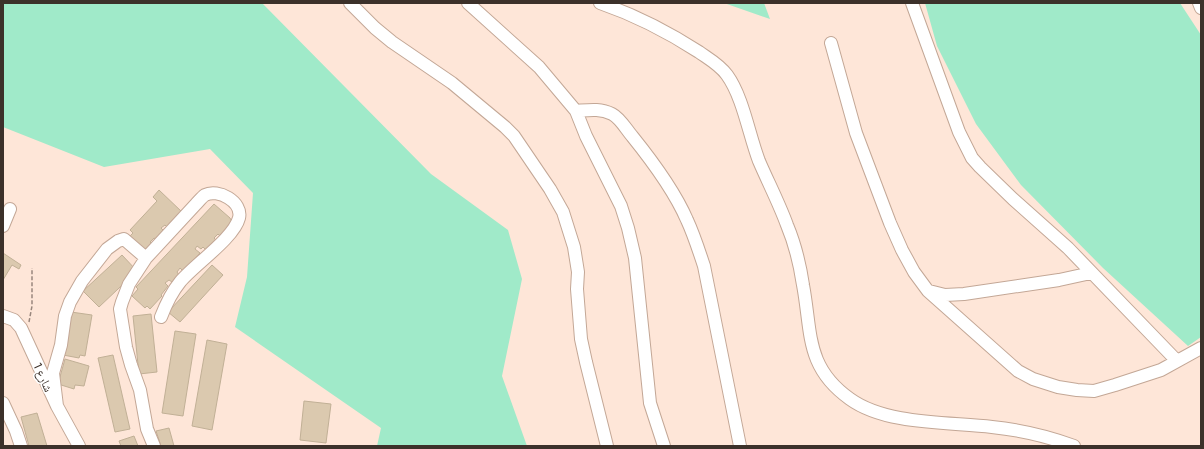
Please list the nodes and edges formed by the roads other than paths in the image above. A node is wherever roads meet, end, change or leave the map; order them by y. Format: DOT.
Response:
graph roads {
  1 [pos="350,3"];
  2 [pos="468,3"];
  3 [pos="600,3"];
  4 [pos="912,3"];
  5 [pos="1199,3"];
  6 [pos="1201,8"];
  7 [pos="831,43"];
  8 [pos="576,111"];
  9 [pos="10,209"];
  10 [pos="3,226"];
  11 [pos="146,258"];
  12 [pos="1091,273"];
  13 [pos="928,291"];
  14 [pos="3,316"];
  15 [pos="161,317"];
  16 [pos="1201,348"];
  17 [pos="1177,361"];
  18 [pos="3,403"];
  19 [pos="58,406"];
  20 [pos="21,446"];
  21 [pos="79,446"];
  22 [pos="154,446"];
  23 [pos="607,446"];
  24 [pos="664,446"];
  25 [pos="740,446"];
  26 [pos="1074,446"];
  1 -- 23 [label="street"];
  2 -- 8 [label="street"];
  3 -- 26 [label="street"];
  4 -- 12 [label="street"];
  5 -- 6 [label="street"];
  7 -- 13 [label="street"];
  8 -- 24 [label="street"];
  8 -- 25 [label="street"];
  9 -- 10 [label="street"];
  11 -- 15 [label="street"];
  11 -- 19 [label="street"];
  11 -- 22 [label="street"];
  12 -- 13 [label="street"];
  12 -- 17 [label="street"];
  13 -- 17 [label="street"];
  14 -- 19 [label="street, شارع 1"];
  16 -- 17 [label="street"];
  18 -- 20 [label="street"];
  19 -- 21 [label="street, شارع 1"];
}
